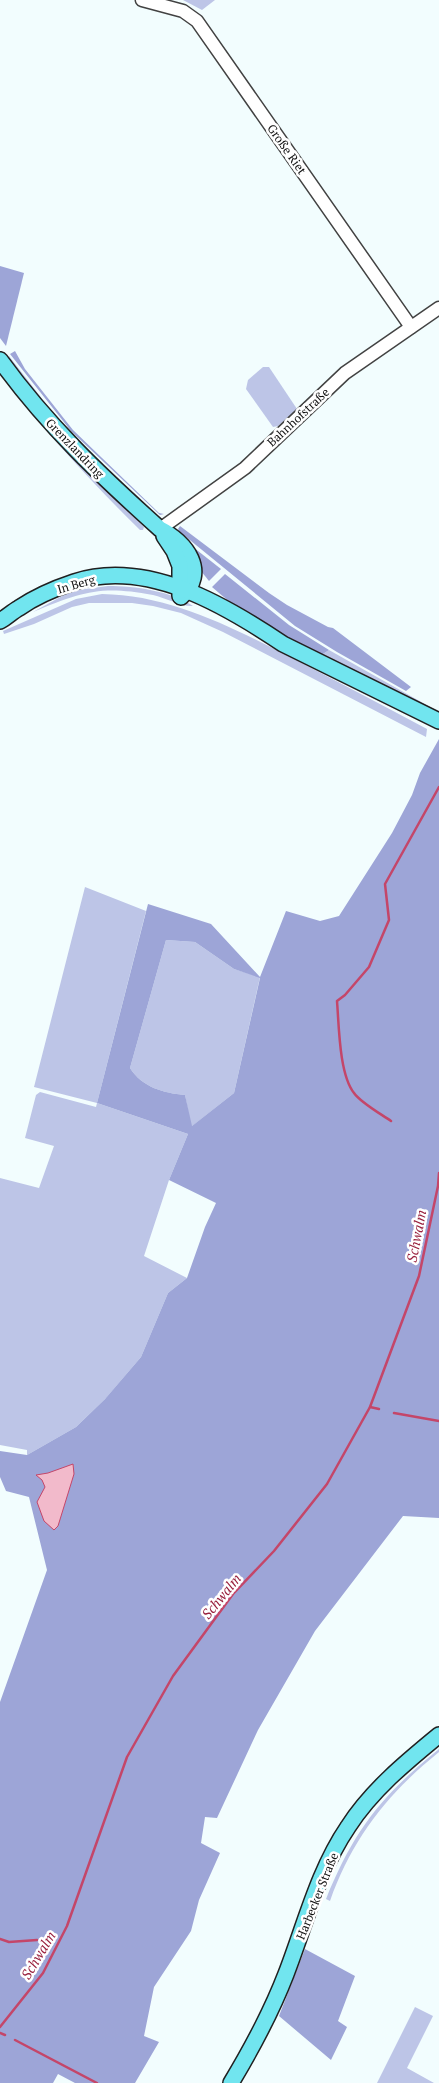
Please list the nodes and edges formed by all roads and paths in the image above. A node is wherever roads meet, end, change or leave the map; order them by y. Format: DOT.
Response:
graph roads {
  1 [pos="142,0"];
  2 [pos="439,308"];
  3 [pos="411,328"];
  4 [pos="0,360"];
  5 [pos="160,529"];
  6 [pos="194,572"];
  7 [pos="182,592"];
  8 [pos="5,618"];
  9 [pos="245,621"];
  10 [pos="283,644"];
  11 [pos="439,721"];
  12 [pos="439,1735"];
  13 [pos="231,2083"];
  1 -- 3 [label="street, Große Riet"];
  2 -- 3 [label="street, Bahnhofstraße"];
  3 -- 5 [label="street, Bahnhofstraße"];
  4 -- 5 [label="main road, Grenzlandring"];
  5 -- 6 [label="main road, Grenzlandring"];
  5 -- 7 [label="main road, Grenzlandring"];
  6 -- 7 [label="main road"];
  6 -- 9 [label="main road, Grenzlandring"];
  7 -- 8 [label="main road, In Berg"];
  7 -- 9 [label="main road"];
  7 -- 10 [label="main road"];
  9 -- 10 [label="main road"];
  10 -- 11 [label="main road"];
  12 -- 13 [label="main road, Harbecker Straße"];
}
